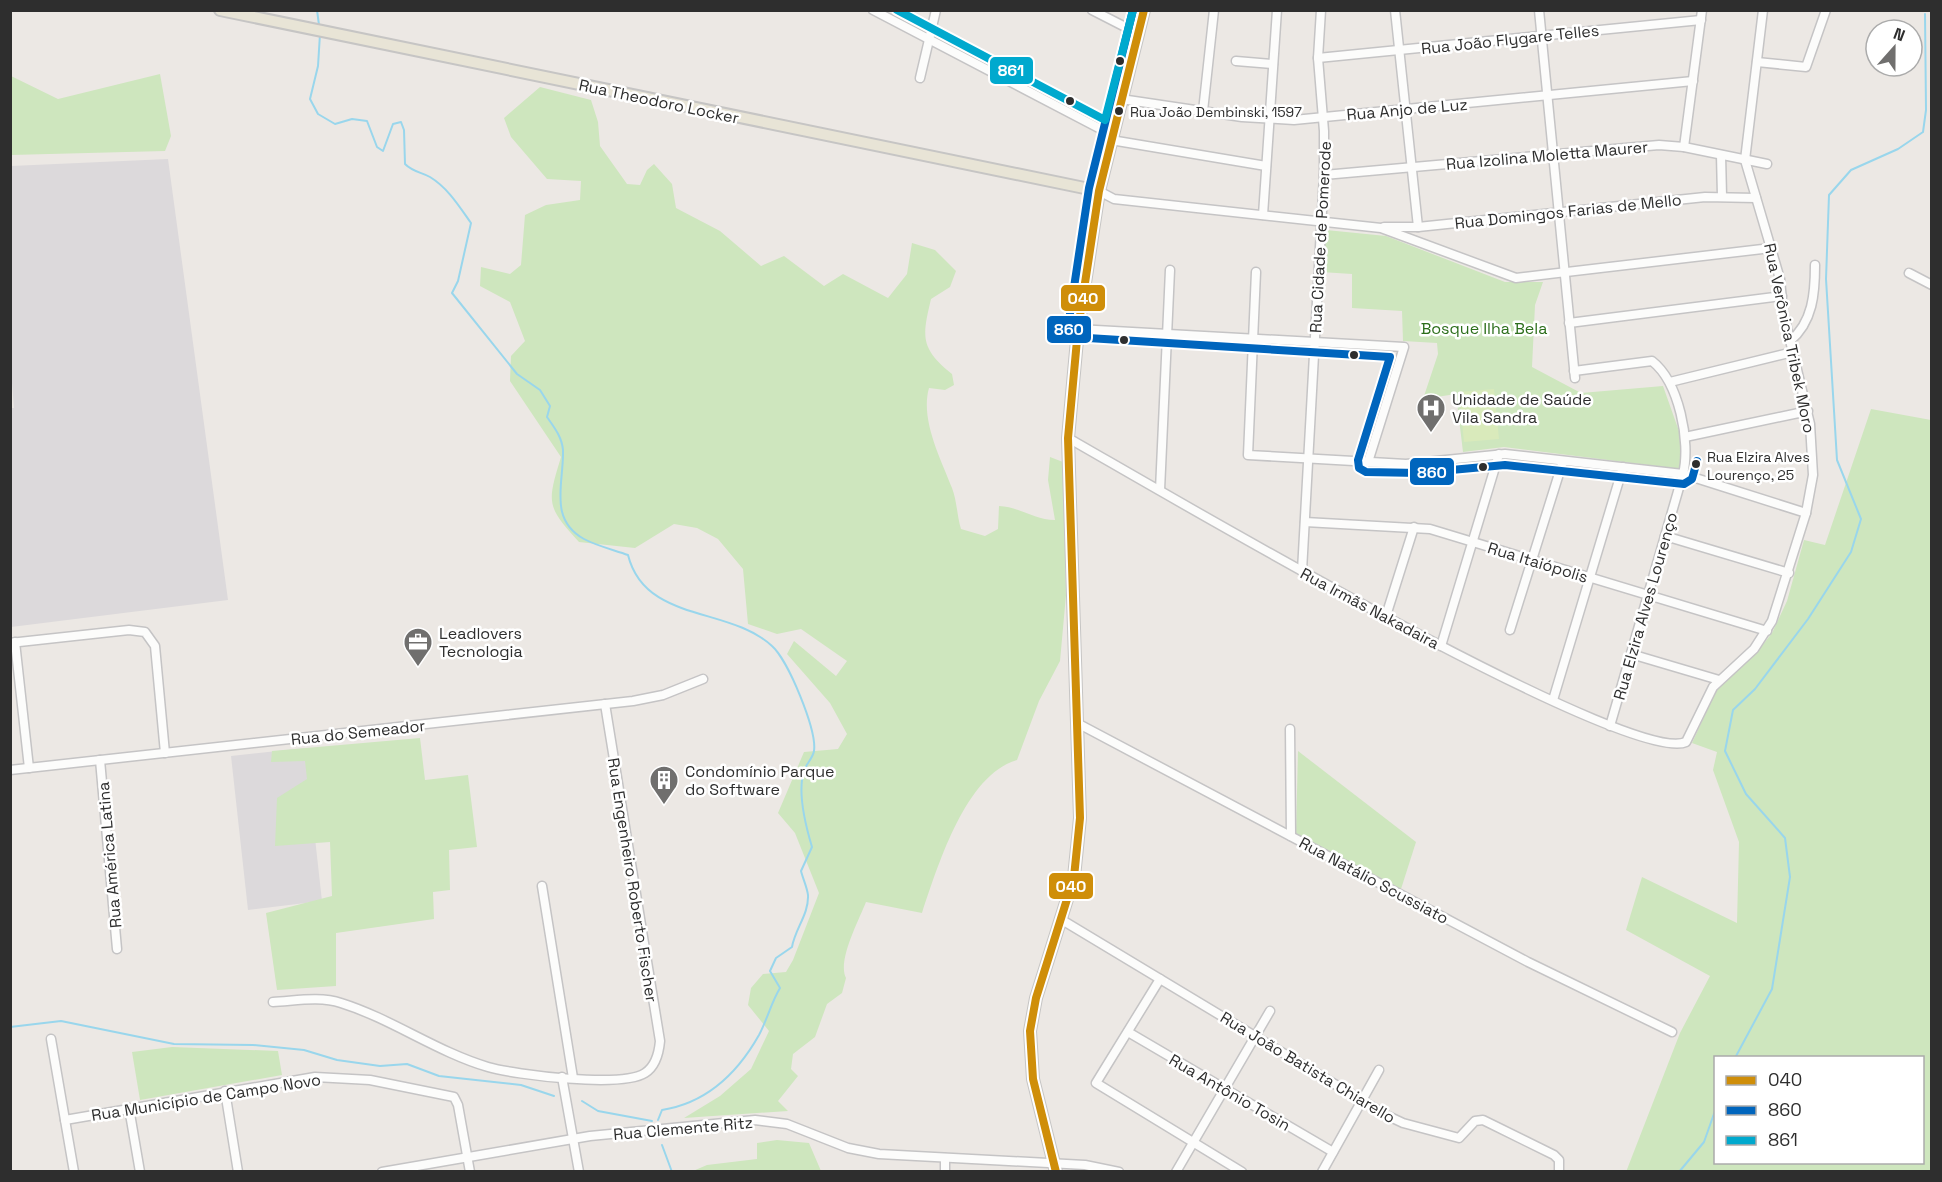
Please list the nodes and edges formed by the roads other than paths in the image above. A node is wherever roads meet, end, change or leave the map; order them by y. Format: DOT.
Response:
graph roads {
  1 [pos="220,10"];
  2 [pos="873,10"];
  3 [pos="936,10"];
  4 [pos="1092,10"];
  5 [pos="1144,10"];
  6 [pos="1214,10"];
  7 [pos="1276,10"];
  8 [pos="1321,10"];
  9 [pos="1395,10"];
  10 [pos="1539,10"];
  11 [pos="1702,10"];
  12 [pos="1763,10"];
  13 [pos="1826,10"];
  14 [pos="251,14"];
  15 [pos="1701,20"];
  16 [pos="1137,33"];
  17 [pos="1542,36"];
  18 [pos="929,39"];
  19 [pos="1399,50"];
  20 [pos="1318,58"];
  21 [pos="1236,61"];
  22 [pos="1757,62"];
  23 [pos="1273,64"];
  24 [pos="920,78"];
  25 [pos="1693,81"];
  26 [pos="1548,96"];
  27 [pos="1121,99"];
  28 [pos="1405,109"];
  29 [pos="1203,111"];
  30 [pos="1323,117"];
  31 [pos="1269,120"];
  32 [pos="1112,137"];
  33 [pos="1684,147"];
  34 [pos="1553,154"];
  35 [pos="1721,155"];
  36 [pos="1745,160"];
  37 [pos="1767,164"];
  38 [pos="1266,166"];
  39 [pos="1412,168"];
  40 [pos="1324,176"];
  41 [pos="1099,191"];
  42 [pos="1722,196"];
  43 [pos="1756,198"];
  44 [pos="1559,212"];
  45 [pos="1263,215"];
  46 [pos="1322,221"];
  47 [pos="1418,227"];
  48 [pos="1381,228"];
  49 [pos="1771,248"];
  50 [pos="1815,265"];
  51 [pos="1170,270"];
  52 [pos="1256,272"];
  53 [pos="1909,273"];
  54 [pos="1565,274"];
  55 [pos="1932,285"];
  56 [pos="1782,296"];
  57 [pos="1569,323"];
  58 [pos="1078,329"];
  59 [pos="1167,334"];
  60 [pos="1253,338"];
  61 [pos="1790,341"];
  62 [pos="1315,342"];
  63 [pos="1793,352"];
  64 [pos="1670,382"];
  65 [pos="1808,411"];
  66 [pos="1685,437"];
  67 [pos="1068,438"];
  68 [pos="1499,454"];
  69 [pos="1308,459"];
  70 [pos="1563,461"];
  71 [pos="1368,462"];
  72 [pos="1623,467"];
  73 [pos="1683,474"];
  74 [pos="1160,490"];
  75 [pos="1806,513"];
  76 [pos="1305,522"];
  77 [pos="1414,527"];
  78 [pos="1665,536"];
  79 [pos="1472,542"];
  80 [pos="1532,560"];
  81 [pos="1302,571"];
  82 [pos="1789,573"];
  83 [pos="1590,577"];
  84 [pos="1648,595"];
  85 [pos="1385,618"];
  86 [pos="1510,630"];
  87 [pos="1767,631"];
  88 [pos="13,643"];
  89 [pos="1441,646"];
  90 [pos="1631,654"];
  91 [pos="703,679"];
  92 [pos="1719,680"];
  93 [pos="1553,700"];
  94 [pos="605,704"];
  95 [pos="1077,723"];
  96 [pos="1610,726"];
  97 [pos="1290,729"];
  98 [pos="1686,742"];
  99 [pos="165,753"];
  100 [pos="100,760"];
  101 [pos="29,768"];
  102 [pos="10,770"];
  103 [pos="1291,836"];
  104 [pos="542,886"];
  105 [pos="1062,920"];
  106 [pos="117,949"];
  107 [pos="1160,979"];
  108 [pos="273,1002"];
  109 [pos="1270,1011"];
  110 [pos="1128,1032"];
  111 [pos="1672,1032"];
  112 [pos="1255,1036"];
  113 [pos="51,1039"];
  114 [pos="1378,1070"];
  115 [pos="562,1077"];
  116 [pos="573,1078"];
  117 [pos="1224,1089"];
  118 [pos="225,1091"];
  119 [pos="1362,1100"];
  120 [pos="129,1108"];
  121 [pos="65,1120"];
  122 [pos="573,1139"];
  123 [pos="1193,1142"];
  124 [pos="1333,1152"];
  125 [pos="467,1157"];
  126 [pos="945,1158"];
  127 [pos="1055,1168"];
  128 [pos="74,1172"];
  129 [pos="140,1172"];
  130 [pos="238,1172"];
  131 [pos="382,1172"];
  132 [pos="470,1172"];
  133 [pos="579,1172"];
  134 [pos="945,1172"];
  135 [pos="1119,1172"];
  136 [pos="1176,1172"];
  137 [pos="1242,1172"];
  138 [pos="1322,1172"];
  139 [pos="1558,1172"];
  1 -- 14 [label="main road, Rua Theodoro Locker"];
  2 -- 18 [label="street"];
  3 -- 18 [label="street"];
  4 -- 16 [label="street"];
  5 -- 16 [label="main road"];
  6 -- 29 [label="street"];
  7 -- 23 [label="street"];
  8 -- 20 [label="street, Rua Cidade de Pomerode"];
  9 -- 19 [label="street"];
  10 -- 17 [label="street"];
  11 -- 15 [label="street"];
  12 -- 22 [label="street, Rua Verônica Tribek Moro"];
  13 -- 22 [label="street"];
  14 -- 41 [label="main road, Rua Theodoro Locker"];
  15 -- 17 [label="street, Rua João Flygare Telles"];
  15 -- 25 [label="street"];
  16 -- 27 [label="main road"];
  17 -- 19 [label="street, Rua João Flygare Telles"];
  17 -- 26 [label="street"];
  18 -- 24 [label="street"];
  18 -- 32 [label="street"];
  19 -- 20 [label="street, Rua João Flygare Telles"];
  19 -- 28 [label="street"];
  20 -- 30 [label="street, Rua Cidade de Pomerode"];
  21 -- 23 [label="street"];
  22 -- 36 [label="street, Rua Verônica Tribek Moro"];
  23 -- 31 [label="street"];
  25 -- 26 [label="street, Rua Anjo de Luz"];
  25 -- 33 [label="street"];
  26 -- 28 [label="street, Rua Anjo de Luz"];
  26 -- 34 [label="street"];
  27 -- 29 [label="street, Rua Anjo de Luz"];
  27 -- 32 [label="main road"];
  28 -- 30 [label="street, Rua Anjo de Luz"];
  28 -- 39 [label="street"];
  29 -- 31 [label="street, Rua Anjo de Luz"];
  30 -- 31 [label="street, Rua Anjo de Luz"];
  30 -- 40 [label="street, Rua Cidade de Pomerode"];
  31 -- 38 [label="street"];
  32 -- 38 [label="street"];
  32 -- 41 [label="main road"];
  33 -- 34 [label="street, Rua Izolina Moletta Maurer"];
  33 -- 35 [label="street, Rua Izolina Moletta Maurer"];
  34 -- 39 [label="street, Rua Izolina Moletta Maurer"];
  34 -- 44 [label="street"];
  35 -- 36 [label="street, Rua Izolina Moletta Maurer"];
  35 -- 42 [label="street"];
  36 -- 37 [label="street, Rua Izolina Moletta Maurer"];
  36 -- 43 [label="street, Rua Verônica Tribek Moro"];
  38 -- 45 [label="street"];
  39 -- 40 [label="street, Rua Izolina Moletta Maurer"];
  39 -- 47 [label="street"];
  40 -- 46 [label="street, Rua Cidade de Pomerode"];
  41 -- 45 [label="street"];
  41 -- 58 [label="main road"];
  42 -- 43 [label="street, Rua Domingos Farias de Mello"];
  42 -- 44 [label="street, Rua Domingos Farias de Mello"];
  43 -- 49 [label="street, Rua Verônica Tribek Moro"];
  44 -- 47 [label="street, Rua Domingos Farias de Mello"];
  44 -- 54 [label="street"];
  45 -- 46 [label="street"];
  46 -- 48 [label="street"];
  46 -- 62 [label="street, Rua Cidade de Pomerode"];
  47 -- 48 [label="street, Rua Domingos Farias de Mello"];
  48 -- 54 [label="street"];
  49 -- 54 [label="street"];
  49 -- 56 [label="street, Rua Verônica Tribek Moro"];
  50 -- 61 [label="street"];
  51 -- 59 [label="street"];
  52 -- 60 [label="street"];
  53 -- 55 [label="street"];
  54 -- 57 [label="street"];
  56 -- 57 [label="street"];
  56 -- 61 [label="street, Rua Verônica Tribek Moro"];
  57 -- 64 [label="street"];
  58 -- 59 [label="street"];
  58 -- 67 [label="main road"];
  59 -- 60 [label="street"];
  59 -- 74 [label="street"];
  60 -- 62 [label="street"];
  60 -- 69 [label="street"];
  61 -- 63 [label="street, Rua Verônica Tribek Moro"];
  62 -- 69 [label="street, Rua Cidade de Pomerode"];
  62 -- 71 [label="street"];
  63 -- 64 [label="street"];
  63 -- 65 [label="street, Rua Verônica Tribek Moro"];
  64 -- 66 [label="street, Rua Elzira Alves Lourenço"];
  65 -- 66 [label="street"];
  65 -- 75 [label="street, Rua Verônica Tribek Moro"];
  66 -- 73 [label="street, Rua Elzira Alves Lourenço"];
  67 -- 74 [label="street, Rua Irmãs Nakadaira"];
  67 -- 95 [label="main road"];
  68 -- 70 [label="street"];
  68 -- 71 [label="street"];
  68 -- 79 [label="street"];
  69 -- 71 [label="street"];
  69 -- 76 [label="street, Rua Cidade de Pomerode"];
  70 -- 72 [label="street"];
  70 -- 80 [label="street"];
  72 -- 73 [label="street"];
  72 -- 83 [label="street"];
  73 -- 75 [label="street"];
  73 -- 78 [label="street, Rua Elzira Alves Lourenço"];
  74 -- 81 [label="street, Rua Irmãs Nakadaira"];
  75 -- 82 [label="street, Rua Verônica Tribek Moro"];
  76 -- 77 [label="street, Rua Itaiópolis"];
  76 -- 81 [label="street, Rua Cidade de Pomerode"];
  77 -- 79 [label="street, Rua Itaiópolis"];
  77 -- 85 [label="street"];
  78 -- 82 [label="street"];
  78 -- 84 [label="street, Rua Elzira Alves Lourenço"];
  79 -- 80 [label="street, Rua Itaiópolis"];
  79 -- 89 [label="street"];
  80 -- 83 [label="street, Rua Itaiópolis"];
  80 -- 86 [label="street"];
  81 -- 85 [label="street, Rua Irmãs Nakadaira"];
  82 -- 87 [label="street, Rua Verônica Tribek Moro"];
  83 -- 84 [label="street, Rua Itaiópolis"];
  83 -- 93 [label="street"];
  84 -- 87 [label="street, Rua Itaiópolis"];
  84 -- 90 [label="street, Rua Elzira Alves Lourenço"];
  85 -- 89 [label="street, Rua Irmãs Nakadaira"];
  87 -- 92 [label="street, Rua Verônica Tribek Moro"];
  88 -- 99 [label="street"];
  88 -- 101 [label="street"];
  89 -- 93 [label="street, Rua Irmãs Nakadaira"];
  90 -- 92 [label="street"];
  90 -- 96 [label="street, Rua Elzira Alves Lourenço"];
  91 -- 94 [label="street, Rua do Semeador"];
  92 -- 98 [label="street, Rua Verônica Tribek Moro"];
  93 -- 96 [label="street, Rua Irmãs Nakadaira"];
  94 -- 99 [label="street, Rua do Semeador"];
  94 -- 116 [label="street, Rua Engenheiro Roberto Fischer"];
  95 -- 103 [label="street, Rua Natálio Scussiato"];
  95 -- 105 [label="main road"];
  96 -- 98 [label="street, Rua Irmãs Nakadaira"];
  97 -- 103 [label="street"];
  99 -- 100 [label="street, Rua do Semeador"];
  100 -- 101 [label="street, Rua do Semeador"];
  100 -- 106 [label="street, Rua América Latina"];
  101 -- 102 [label="street, Rua do Semeador"];
  103 -- 111 [label="street, Rua Natálio Scussiato"];
  104 -- 116 [label="street"];
  105 -- 107 [label="street, Rua João Batista Chiarello"];
  105 -- 127 [label="main road"];
  107 -- 110 [label="street"];
  107 -- 112 [label="street, Rua João Batista Chiarello"];
  108 -- 115 [label="street"];
  109 -- 112 [label="street"];
  110 -- 117 [label="street, Rua Antônio Tosin"];
  110 -- 123 [label="street"];
  112 -- 117 [label="street"];
  112 -- 119 [label="street, Rua João Batista Chiarello"];
  113 -- 121 [label="street"];
  114 -- 119 [label="street"];
  115 -- 116 [label="street"];
  115 -- 122 [label="street"];
  117 -- 123 [label="street"];
  117 -- 124 [label="street, Rua Antônio Tosin"];
  118 -- 120 [label="street, Rua Município de Campo Novo"];
  118 -- 125 [label="street, Rua Município de Campo Novo"];
  118 -- 130 [label="street"];
  119 -- 124 [label="street"];
  119 -- 139 [label="street, Rua João Batista Chiarello"];
  120 -- 121 [label="street, Rua Município de Campo Novo"];
  120 -- 129 [label="street"];
  121 -- 128 [label="street"];
  122 -- 125 [label="street, Rua Clemente Ritz"];
  122 -- 126 [label="street, Rua Clemente Ritz"];
  122 -- 133 [label="street"];
  123 -- 136 [label="street"];
  123 -- 137 [label="street"];
  124 -- 138 [label="street"];
  125 -- 131 [label="street, Rua Clemente Ritz"];
  125 -- 132 [label="street"];
  126 -- 127 [label="street, Rua Clemente Ritz"];
  126 -- 134 [label="street"];
  127 -- 135 [label="street, Rua Clemente Ritz"];
}
